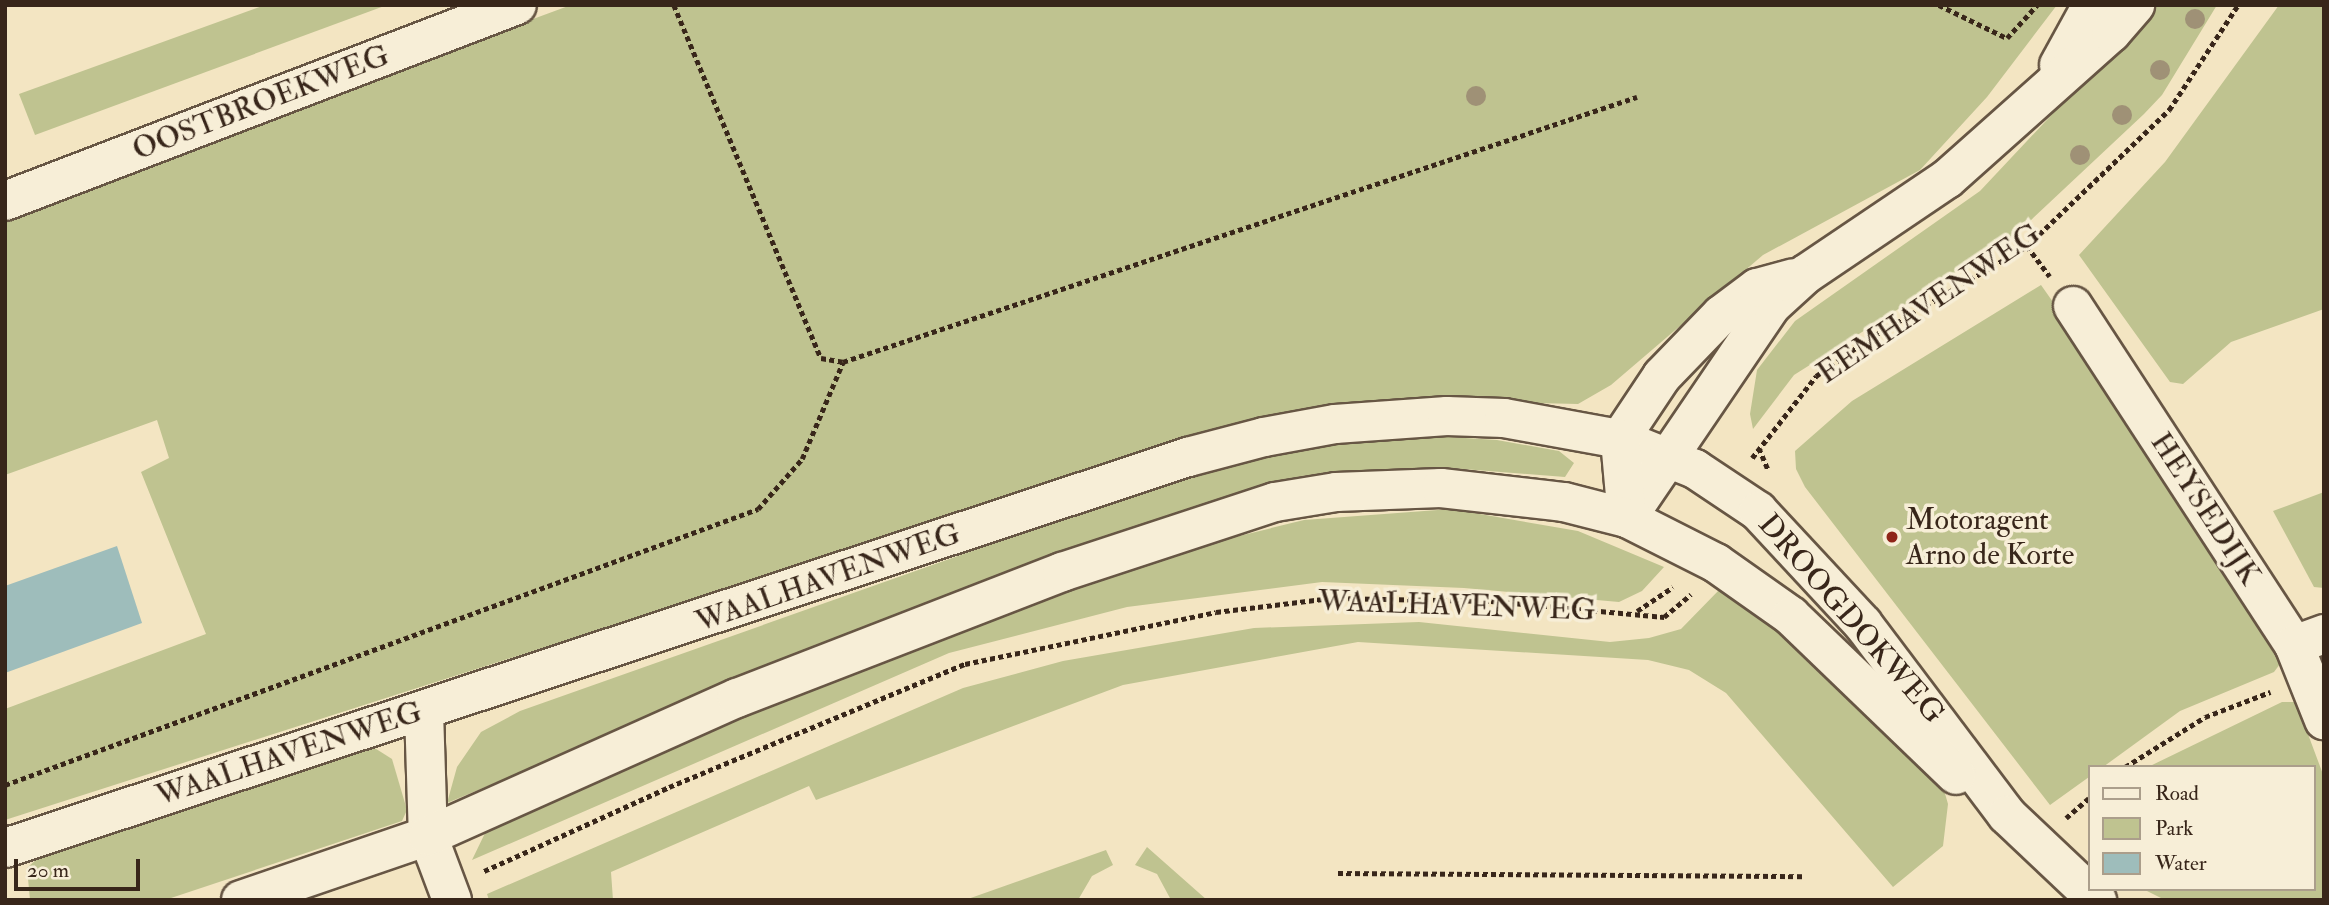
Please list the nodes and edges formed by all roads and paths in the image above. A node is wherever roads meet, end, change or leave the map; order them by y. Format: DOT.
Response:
graph roads {
  1 [pos="517,5"];
  2 [pos="674,5"];
  3 [pos="1939,5"];
  4 [pos="2037,5"];
  5 [pos="2092,5"];
  6 [pos="2135,5"];
  7 [pos="2238,5"];
  8 [pos="2048,85"];
  9 [pos="1637,97"];
  10 [pos="5,201"];
  11 [pos="1806,274"];
  12 [pos="2073,306"];
  13 [pos="843,362"];
  14 [pos="1620,439"];
  15 [pos="1666,455"];
  16 [pos="1728,489"];
  17 [pos="1627,518"];
  18 [pos="1695,554"];
  19 [pos="2308,652"];
  20 [pos="424,711"];
  21 [pos="2324,720"];
  22 [pos="2128,765"];
  23 [pos="5,785"];
  24 [pos="2007,815"];
  25 [pos="429,836"];
  26 [pos="5,848"];
  27 [pos="1338,873"];
  28 [pos="1803,876"];
  29 [pos="449,894"];
  30 [pos="241,900"];
  31 [pos="2097,900"];
  1 -- 10 [label="street, OOSTBROEKWEG"];
  2 -- 13 [label="path"];
  3 -- 4 [label="path"];
  5 -- 8 [label="street"];
  6 -- 8 [label="street"];
  7 -- 16 [label="path, EEMHAVENWEG"];
  8 -- 11 [label="street"];
  9 -- 13 [label="path"];
  11 -- 14 [label="street"];
  11 -- 15 [label="street"];
  12 -- 19 [label="street, HEYSEDIJK"];
  13 -- 23 [label="path"];
  14 -- 15 [label="street, WAALHAVENWEG"];
  14 -- 17 [label="street"];
  14 -- 20 [label="street, WAALHAVENWEG"];
  15 -- 16 [label="street, DROOGDOKWEG"];
  15 -- 17 [label="street"];
  16 -- 24 [label="street, DROOGDOKWEG"];
  17 -- 18 [label="street, DROOGDOKWEG"];
  17 -- 25 [label="street"];
  18 -- 24 [label="street, DROOGDOKWEG"];
  18 -- 29 [label="path, WAALHAVENWEG"];
  19 -- 21 [label="street, HEYSEDIJK"];
  19 -- 22 [label="path"];
  20 -- 25 [label="street"];
  20 -- 26 [label="street, WAALHAVENWEG"];
  24 -- 31 [label="street, DROOGDOKWEG"];
  25 -- 29 [label="street"];
  25 -- 30 [label="street"];
  27 -- 28 [label="path"];
}
